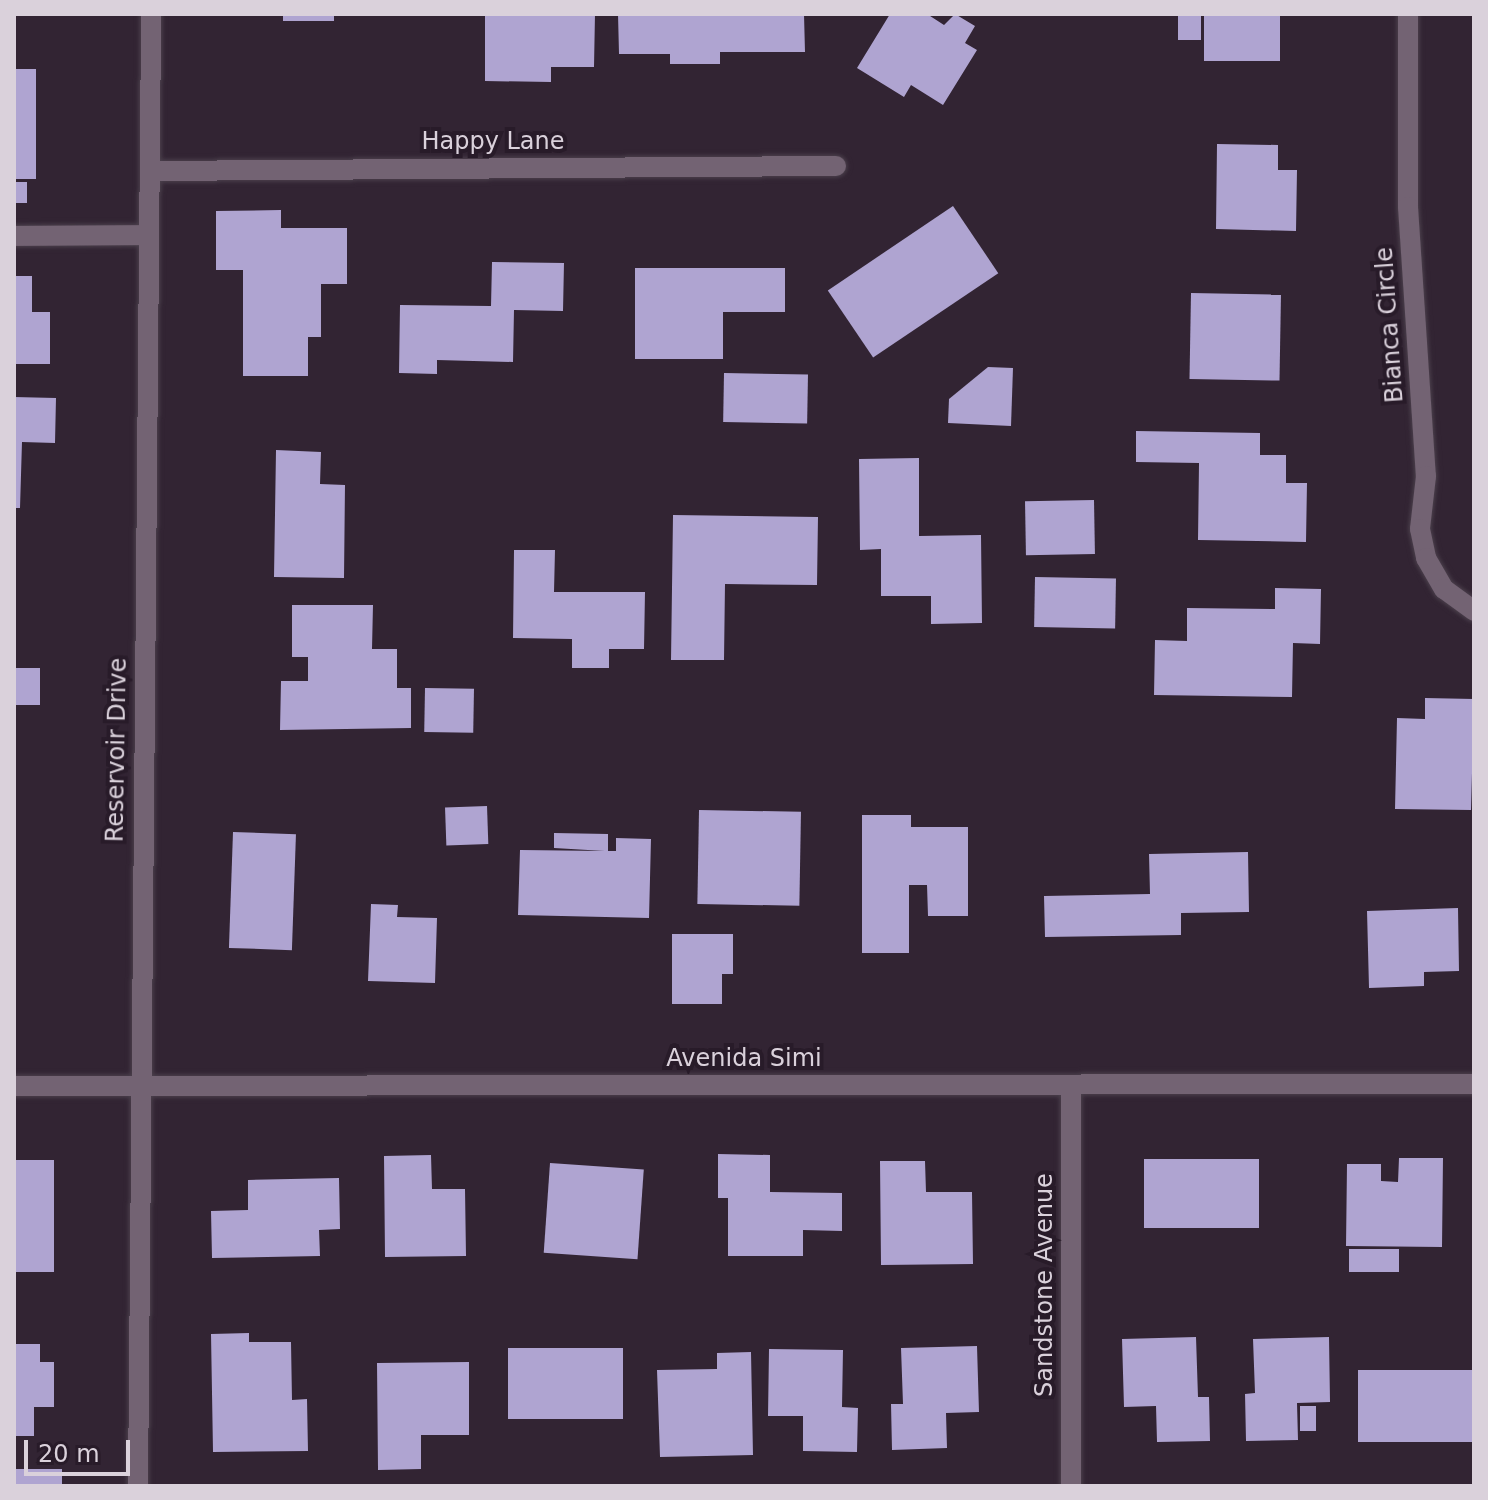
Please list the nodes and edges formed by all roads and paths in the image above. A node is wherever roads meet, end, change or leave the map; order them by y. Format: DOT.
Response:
graph roads {
  1 [pos="151,14"];
  2 [pos="1408,14"];
  3 [pos="836,166"];
  4 [pos="150,171"];
  5 [pos="149,235"];
  6 [pos="14,236"];
  7 [pos="1474,611"];
  8 [pos="1474,1084"];
  9 [pos="1071,1085"];
  10 [pos="14,1086"];
  11 [pos="139,1086"];
  12 [pos="138,1486"];
  13 [pos="1071,1486"];
  1 -- 4 [label="street, Reservoir Drive"];
  2 -- 7 [label="street, Bianca Circle"];
  3 -- 4 [label="street, Happy Lane"];
  4 -- 5 [label="street, Reservoir Drive"];
  5 -- 6 [label="street"];
  5 -- 11 [label="street, Reservoir Drive"];
  8 -- 9 [label="street, Avenida Simi"];
  9 -- 11 [label="street, Avenida Simi"];
  9 -- 13 [label="street, Sandstone Avenue"];
  10 -- 11 [label="street, Avenida Simi"];
  11 -- 12 [label="street, Reservoir Drive"];
}
